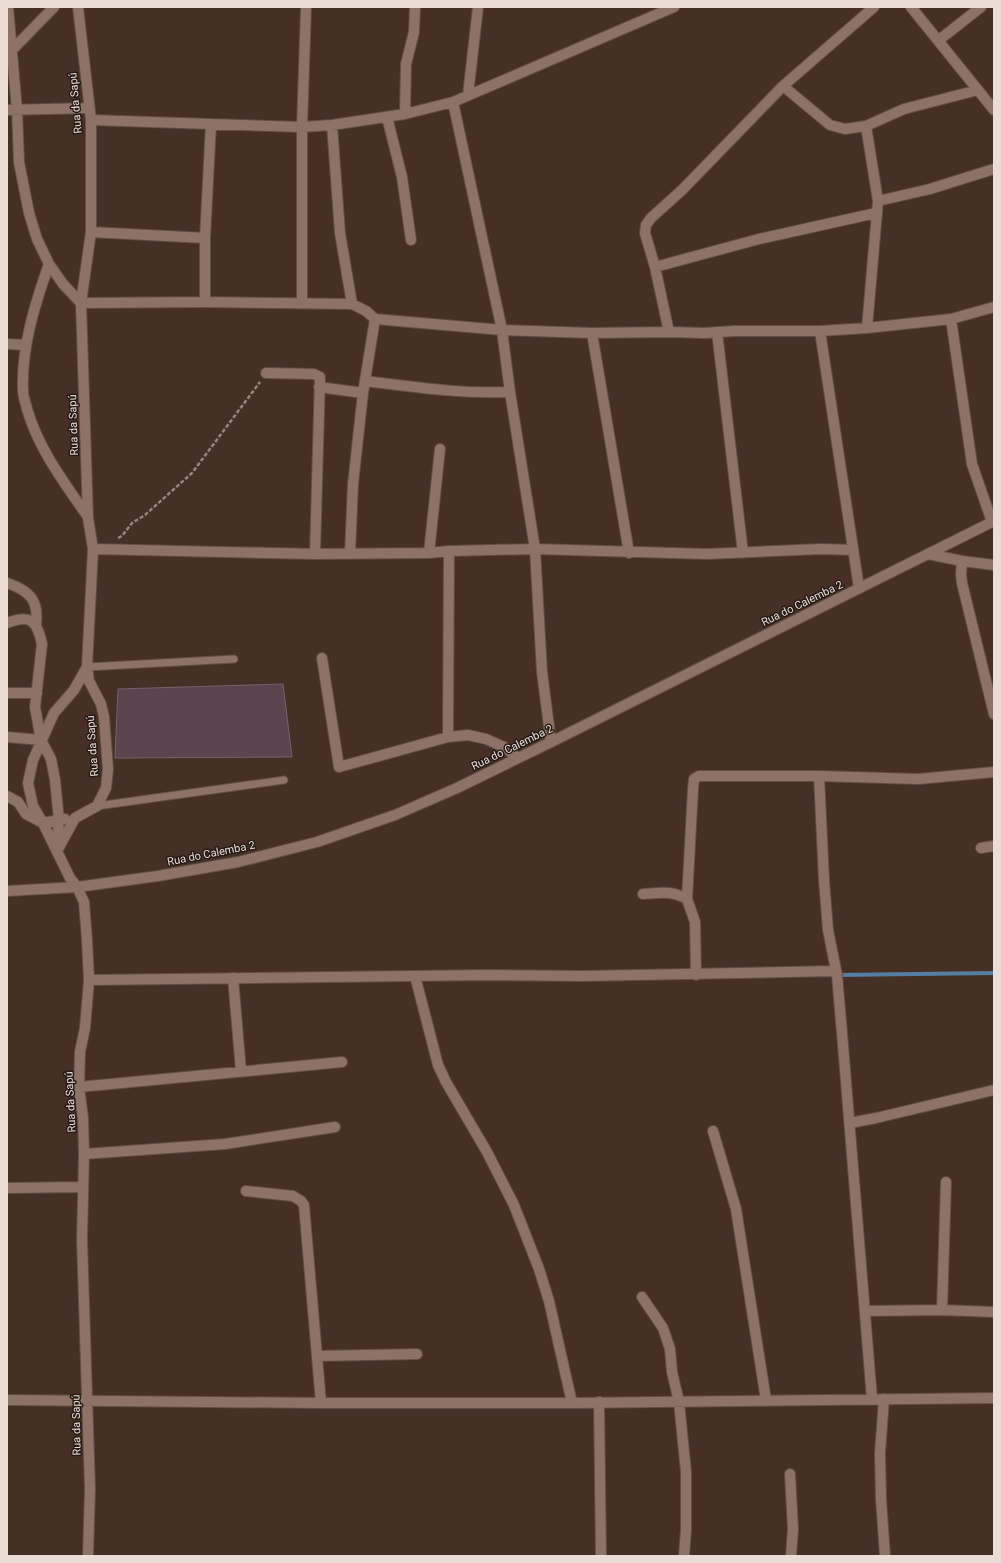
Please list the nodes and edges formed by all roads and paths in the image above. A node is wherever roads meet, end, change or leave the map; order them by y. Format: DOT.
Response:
graph roads {
  1 [pos="8,7"];
  2 [pos="54,7"];
  3 [pos="78,7"];
  4 [pos="306,7"];
  5 [pos="415,7"];
  6 [pos="478,7"];
  7 [pos="674,7"];
  8 [pos="874,7"];
  9 [pos="911,7"];
  10 [pos="981,7"];
  11 [pos="938,40"];
  12 [pos="12,50"];
  13 [pos="783,86"];
  14 [pos="978,90"];
  15 [pos="468,95"];
  16 [pos="453,102"];
  17 [pos="88,108"];
  18 [pos="12,110"];
  19 [pos="994,110"];
  20 [pos="405,114"];
  21 [pos="386,117"];
  22 [pos="91,120"];
  23 [pos="211,124"];
  24 [pos="332,125"];
  25 [pos="866,126"];
  26 [pos="302,127"];
  27 [pos="994,169"];
  28 [pos="878,201"];
  29 [pos="876,213"];
  30 [pos="91,232"];
  31 [pos="206,238"];
  32 [pos="411,240"];
  33 [pos="48,264"];
  34 [pos="655,267"];
  35 [pos="205,302"];
  36 [pos="81,303"];
  37 [pos="302,303"];
  38 [pos="352,304"];
  39 [pos="994,307"];
  40 [pos="375,319"];
  41 [pos="951,319"];
  42 [pos="868,328"];
  43 [pos="502,330"];
  44 [pos="820,331"];
  45 [pos="669,332"];
  46 [pos="717,332"];
  47 [pos="592,333"];
  48 [pos="7,344"];
  49 [pos="26,345"];
  50 [pos="266,373"];
  51 [pos="365,381"];
  52 [pos="319,387"];
  53 [pos="510,392"];
  54 [pos="363,393"];
  55 [pos="440,449"];
  56 [pos="88,518"];
  57 [pos="993,523"];
  58 [pos="115,539"];
  59 [pos="93,549"];
  60 [pos="535,549"];
  61 [pos="853,550"];
  62 [pos="449,552"];
  63 [pos="629,552"];
  64 [pos="428,553"];
  65 [pos="743,553"];
  66 [pos="315,554"];
  67 [pos="350,554"];
  68 [pos="928,554"];
  69 [pos="962,561"];
  70 [pos="994,565"];
  71 [pos="7,583"];
  72 [pos="859,588"];
  73 [pos="7,623"];
  74 [pos="36,625"];
  75 [pos="322,658"];
  76 [pos="234,659"];
  77 [pos="87,667"];
  78 [pos="7,693"];
  79 [pos="37,694"];
  80 [pos="994,714"];
  81 [pos="448,736"];
  82 [pos="7,737"];
  83 [pos="41,740"];
  84 [pos="551,742"];
  85 [pos="518,758"];
  86 [pos="994,772"];
  87 [pos="819,776"];
  88 [pos="284,780"];
  89 [pos="7,796"];
  90 [pos="97,806"];
  91 [pos="75,818"];
  92 [pos="59,820"];
  93 [pos="43,823"];
  94 [pos="994,846"];
  95 [pos="981,848"];
  96 [pos="57,851"];
  97 [pos="77,887"];
  98 [pos="7,891"];
  99 [pos="643,894"];
  100 [pos="687,899"];
  101 [pos="835,971"];
  102 [pos="696,975"];
  103 [pos="415,976"];
  104 [pos="233,978"];
  105 [pos="88,980"];
  106 [pos="342,1062"];
  107 [pos="241,1071"];
  108 [pos="79,1087"];
  109 [pos="994,1090"];
  110 [pos="850,1122"];
  111 [pos="335,1127"];
  112 [pos="713,1131"];
  113 [pos="84,1154"];
  114 [pos="946,1182"];
  115 [pos="82,1187"];
  116 [pos="7,1188"];
  117 [pos="246,1192"];
  118 [pos="642,1296"];
  119 [pos="942,1310"];
  120 [pos="865,1311"];
  121 [pos="994,1312"];
  122 [pos="417,1354"];
  123 [pos="317,1356"];
  124 [pos="994,1398"];
  125 [pos="872,1399"];
  126 [pos="884,1399"];
  127 [pos="7,1400"];
  128 [pos="766,1400"];
  129 [pos="88,1401"];
  130 [pos="599,1402"];
  131 [pos="679,1402"];
  132 [pos="321,1403"];
  133 [pos="572,1403"];
  134 [pos="790,1474"];
  135 [pos="88,1556"];
  136 [pos="600,1556"];
  137 [pos="684,1556"];
  138 [pos="791,1556"];
  139 [pos="885,1556"];
  1 -- 12 [label="street"];
  2 -- 12 [label="street"];
  3 -- 17 [label="street, Rua da Sapú"];
  4 -- 26 [label="street"];
  5 -- 20 [label="street"];
  6 -- 15 [label="street"];
  7 -- 15 [label="street"];
  8 -- 13 [label="street"];
  9 -- 11 [label="street"];
  10 -- 11 [label="street"];
  11 -- 14 [label="street"];
  12 -- 18 [label="street"];
  13 -- 25 [label="street"];
  13 -- 34 [label="street"];
  14 -- 19 [label="street"];
  14 -- 25 [label="street"];
  15 -- 16 [label="street"];
  16 -- 20 [label="street"];
  16 -- 43 [label="street"];
  17 -- 18 [label="street"];
  17 -- 22 [label="street, Rua da Sapú"];
  18 -- 33 [label="street"];
  20 -- 21 [label="street"];
  21 -- 24 [label="street"];
  21 -- 32 [label="street"];
  22 -- 23 [label="street"];
  22 -- 30 [label="street, Rua da Sapú"];
  23 -- 26 [label="street"];
  23 -- 31 [label="street"];
  24 -- 26 [label="street"];
  24 -- 38 [label="street"];
  25 -- 28 [label="street"];
  26 -- 37 [label="street"];
  27 -- 28 [label="street"];
  28 -- 29 [label="street"];
  29 -- 34 [label="street"];
  29 -- 42 [label="street"];
  30 -- 31 [label="street"];
  30 -- 36 [label="street, Rua da Sapú"];
  31 -- 35 [label="street"];
  33 -- 36 [label="street"];
  33 -- 49 [label="street"];
  34 -- 45 [label="street"];
  35 -- 36 [label="street"];
  35 -- 37 [label="street"];
  36 -- 56 [label="street, Rua da Sapú"];
  37 -- 38 [label="street"];
  38 -- 40 [label="street"];
  39 -- 41 [label="street"];
  40 -- 43 [label="street"];
  40 -- 51 [label="street"];
  41 -- 42 [label="street"];
  41 -- 57 [label="street"];
  42 -- 44 [label="street"];
  43 -- 47 [label="street"];
  43 -- 53 [label="street"];
  44 -- 46 [label="street"];
  44 -- 61 [label="street"];
  45 -- 46 [label="street"];
  45 -- 47 [label="street"];
  46 -- 65 [label="street"];
  47 -- 63 [label="street"];
  48 -- 49 [label="street"];
  49 -- 56 [label="street"];
  50 -- 52 [label="street"];
  50 -- 58 [label="path"];
  51 -- 53 [label="street"];
  51 -- 54 [label="street"];
  52 -- 54 [label="street"];
  52 -- 66 [label="street"];
  53 -- 60 [label="street"];
  54 -- 67 [label="street"];
  55 -- 64 [label="street"];
  56 -- 59 [label="street, Rua da Sapú"];
  57 -- 68 [label="street, Rua do Calemba 2"];
  59 -- 66 [label="street"];
  59 -- 77 [label="street, Rua da Sapú"];
  60 -- 62 [label="street"];
  60 -- 63 [label="street"];
  60 -- 84 [label="street"];
  61 -- 65 [label="street"];
  61 -- 72 [label="street"];
  62 -- 64 [label="street"];
  62 -- 81 [label="street"];
  63 -- 65 [label="street"];
  64 -- 67 [label="street"];
  66 -- 67 [label="street"];
  68 -- 69 [label="street"];
  68 -- 72 [label="street, Rua do Calemba 2"];
  69 -- 70 [label="street"];
  69 -- 80 [label="street"];
  71 -- 74 [label="street"];
  72 -- 84 [label="street, Rua do Calemba 2"];
  73 -- 74 [label="street"];
  74 -- 79 [label="street"];
  75 -- 81 [label="street"];
  76 -- 77 [label="lane"];
  77 -- 83 [label="street, Rua da Sapú"];
  77 -- 90 [label="street, Rua da Sapú"];
  78 -- 79 [label="street"];
  79 -- 83 [label="street"];
  81 -- 85 [label="street"];
  82 -- 83 [label="street"];
  83 -- 92 [label="street"];
  83 -- 93 [label="street, Rua da Sapú"];
  84 -- 85 [label="street, Rua do Calemba 2"];
  85 -- 97 [label="street, Rua do Calemba 2"];
  86 -- 87 [label="street"];
  87 -- 100 [label="street"];
  87 -- 101 [label="street"];
  88 -- 90 [label="lane"];
  89 -- 93 [label="street"];
  90 -- 91 [label="street"];
  91 -- 92 [label="street"];
  91 -- 96 [label="street"];
  92 -- 93 [label="street"];
  92 -- 96 [label="street"];
  93 -- 96 [label="street, Rua da Sapú"];
  94 -- 95 [label="street"];
  96 -- 97 [label="street, Rua da Sapú"];
  97 -- 98 [label="street, Rua do Calemba 2"];
  97 -- 105 [label="street, Rua da Sapú"];
  99 -- 100 [label="street"];
  100 -- 102 [label="street"];
  101 -- 102 [label="street"];
  101 -- 110 [label="street"];
  102 -- 103 [label="street"];
  103 -- 104 [label="street"];
  103 -- 133 [label="street"];
  104 -- 105 [label="street"];
  104 -- 107 [label="street"];
  105 -- 108 [label="street, Rua da Sapú"];
  106 -- 107 [label="street"];
  107 -- 108 [label="street"];
  108 -- 113 [label="street, Rua da Sapú"];
  109 -- 110 [label="street"];
  110 -- 120 [label="street"];
  111 -- 113 [label="street"];
  112 -- 128 [label="street"];
  113 -- 115 [label="street, Rua da Sapú"];
  114 -- 119 [label="street"];
  115 -- 116 [label="street"];
  115 -- 129 [label="street, Rua da Sapú"];
  117 -- 123 [label="street"];
  118 -- 131 [label="street"];
  119 -- 120 [label="street"];
  119 -- 121 [label="street"];
  120 -- 125 [label="street"];
  122 -- 123 [label="street"];
  123 -- 132 [label="street"];
  124 -- 126 [label="street"];
  125 -- 126 [label="street"];
  125 -- 128 [label="street"];
  126 -- 139 [label="street"];
  127 -- 129 [label="street"];
  128 -- 131 [label="street"];
  129 -- 132 [label="street"];
  129 -- 135 [label="street, Rua da Sapú"];
  130 -- 131 [label="street"];
  130 -- 133 [label="street"];
  130 -- 136 [label="street"];
  131 -- 137 [label="street"];
  132 -- 133 [label="street"];
  134 -- 138 [label="street"];
}
